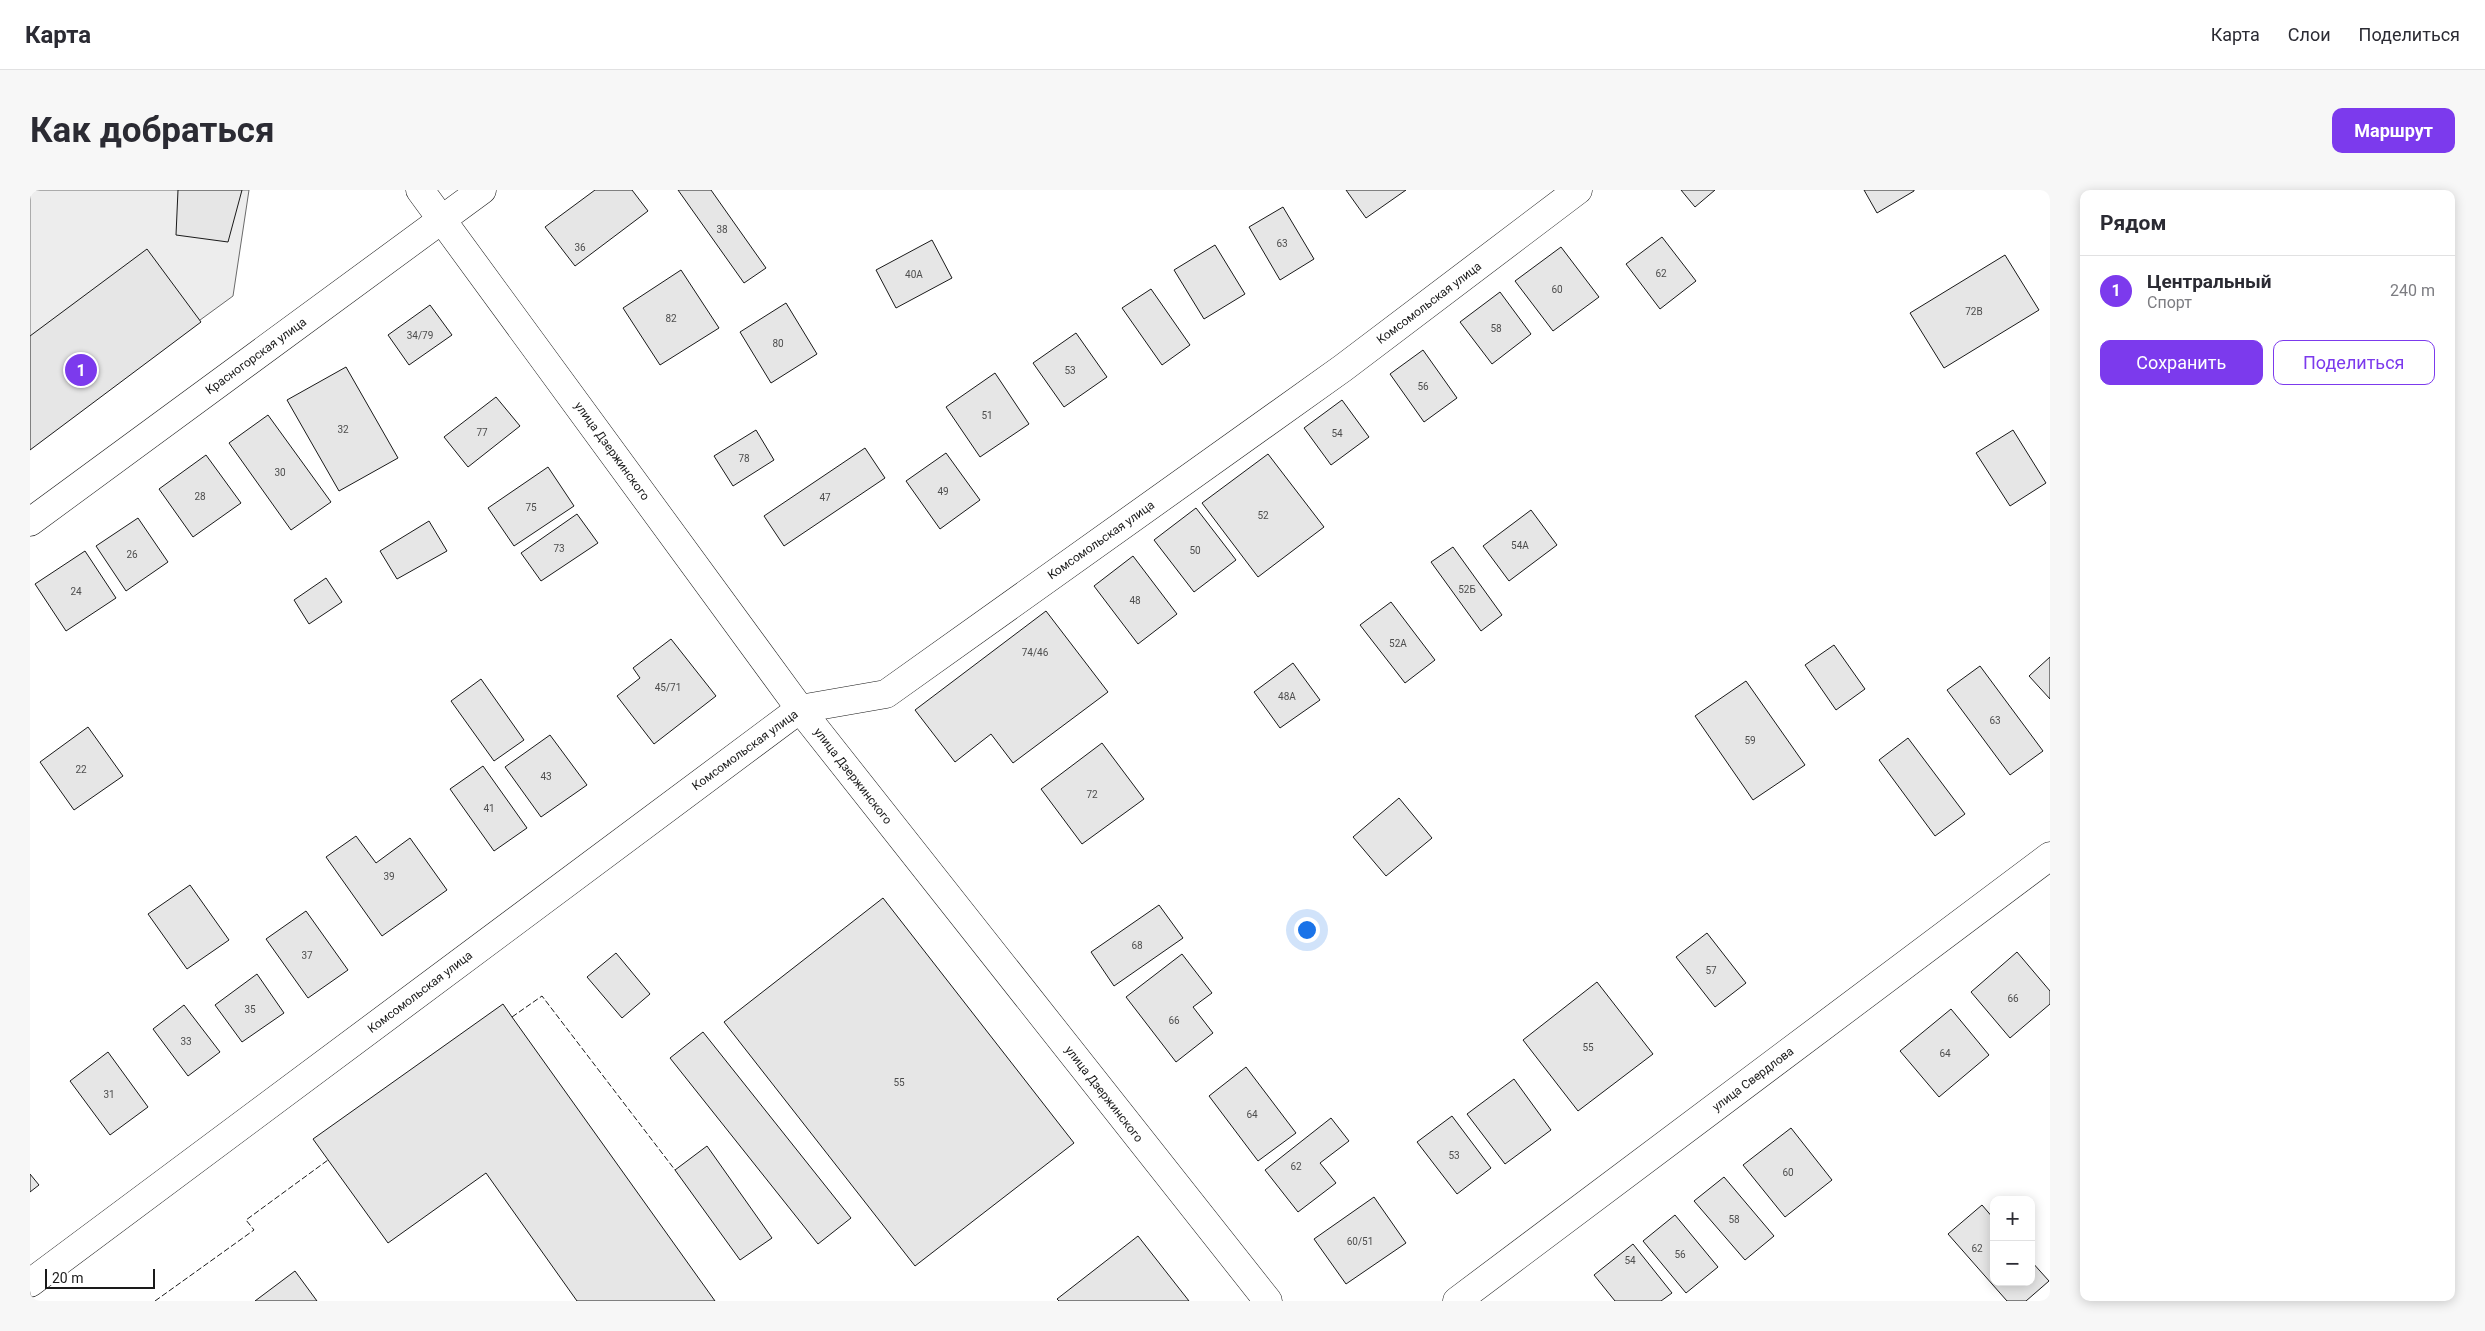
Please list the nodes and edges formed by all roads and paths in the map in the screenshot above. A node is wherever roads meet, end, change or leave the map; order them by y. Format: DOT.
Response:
graph roads {
  1 [pos="420,190"];
  2 [pos="482,190"];
  3 [pos="1578,190"];
  4 [pos="442,220"];
  5 [pos="30,522"];
  6 [pos="800,709"];
  7 [pos="2050,856"];
  8 [pos="30,1283"];
  9 [pos="1268,1301"];
  10 [pos="1457,1301"];
  1 -- 4 [label="street, улица Дзержинского"];
  2 -- 4 [label="street, Красногорская улица"];
  3 -- 6 [label="street, Комсомольская улица"];
  4 -- 5 [label="street, Красногорская улица"];
  4 -- 6 [label="street, улица Дзержинского"];
  6 -- 8 [label="street, Комсомольская улица"];
  6 -- 9 [label="street, улица Дзержинского"];
  7 -- 10 [label="street, улица Свердлова"];
}
